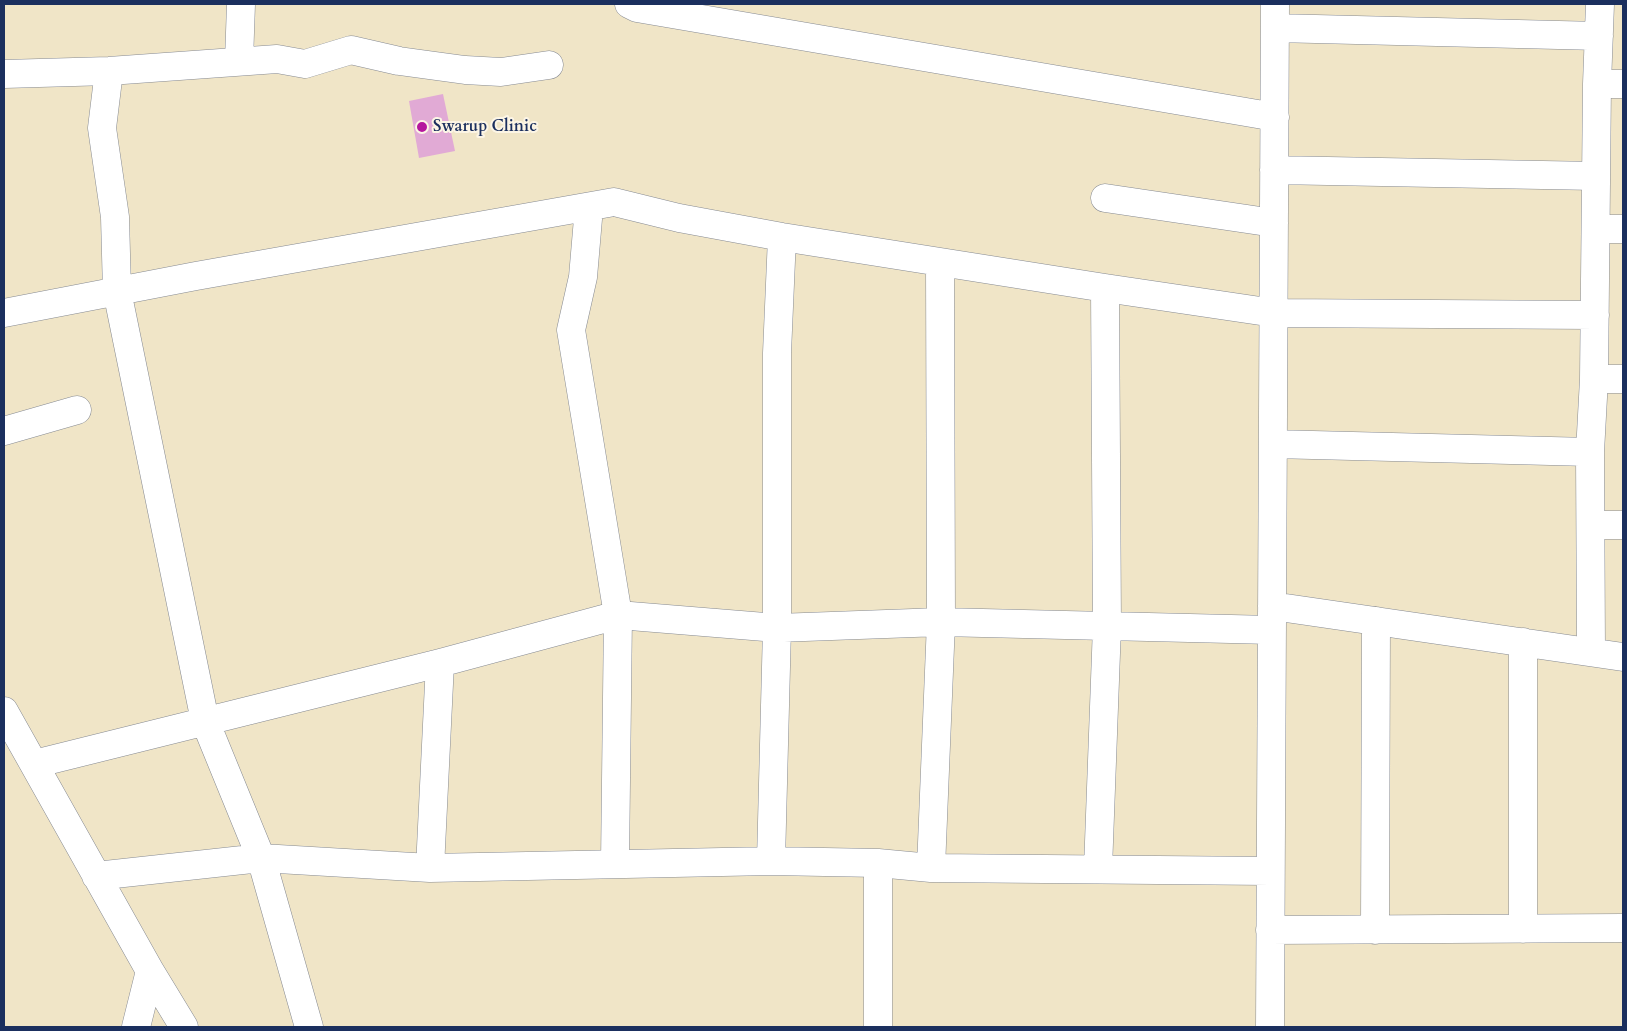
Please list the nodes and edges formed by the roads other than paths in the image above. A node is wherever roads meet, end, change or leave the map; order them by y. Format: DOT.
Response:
graph roads {
  1 [pos="241,4"];
  2 [pos="629,4"];
  3 [pos="1600,4"];
  4 [pos="1275,16"];
  5 [pos="1599,36"];
  6 [pos="239,62"];
  7 [pos="548,65"];
  8 [pos="109,71"];
  9 [pos="4,74"];
  10 [pos="1610,84"];
  11 [pos="1275,117"];
  12 [pos="1274,170"];
  13 [pos="1596,176"];
  14 [pos="1105,198"];
  15 [pos="589,207"];
  16 [pos="1274,223"];
  17 [pos="1596,229"];
  18 [pos="1623,230"];
  19 [pos="782,237"];
  20 [pos="940,263"];
  21 [pos="1105,288"];
  22 [pos="118,291"];
  23 [pos="4,313"];
  24 [pos="1274,313"];
  25 [pos="1594,315"];
  26 [pos="1594,379"];
  27 [pos="1623,379"];
  28 [pos="77,410"];
  29 [pos="4,431"];
  30 [pos="1273,444"];
  31 [pos="1590,452"];
  32 [pos="1591,525"];
  33 [pos="1623,525"];
  34 [pos="618,615"];
  35 [pos="1272,618"];
  36 [pos="1376,621"];
  37 [pos="942,622"];
  38 [pos="1107,626"];
  39 [pos="777,628"];
  40 [pos="1523,642"];
  41 [pos="1591,652"];
  42 [pos="1623,657"];
  43 [pos="440,662"];
  44 [pos="4,711"];
  45 [pos="205,721"];
  46 [pos="34,764"];
  47 [pos="260,858"];
  48 [pos="771,861"];
  49 [pos="615,863"];
  50 [pos="878,863"];
  51 [pos="430,868"];
  52 [pos="931,868"];
  53 [pos="1098,869"];
  54 [pos="1270,871"];
  55 [pos="96,876"];
  56 [pos="1623,928"];
  57 [pos="1522,929"];
  58 [pos="1270,930"];
  59 [pos="1375,930"];
  60 [pos="150,972"];
  61 [pos="136,1027"];
  62 [pos="184,1027"];
  63 [pos="309,1027"];
  64 [pos="878,1027"];
  65 [pos="1270,1027"];
  1 -- 6 [label="street"];
  2 -- 11 [label="street"];
  3 -- 5 [label="street"];
  4 -- 5 [label="street"];
  4 -- 11 [label="street"];
  5 -- 10 [label="street"];
  6 -- 7 [label="street"];
  6 -- 8 [label="street"];
  8 -- 9 [label="street"];
  8 -- 22 [label="street"];
  10 -- 13 [label="street"];
  11 -- 12 [label="street"];
  12 -- 13 [label="street"];
  12 -- 16 [label="street"];
  13 -- 17 [label="street"];
  14 -- 16 [label="street"];
  15 -- 19 [label="street"];
  15 -- 22 [label="street"];
  15 -- 34 [label="street"];
  16 -- 24 [label="street"];
  17 -- 18 [label="street"];
  17 -- 25 [label="street"];
  19 -- 20 [label="street"];
  19 -- 39 [label="street"];
  20 -- 21 [label="street"];
  20 -- 37 [label="street"];
  21 -- 24 [label="street"];
  21 -- 38 [label="street"];
  22 -- 23 [label="street"];
  22 -- 45 [label="street"];
  24 -- 25 [label="street"];
  24 -- 30 [label="street"];
  25 -- 26 [label="street"];
  26 -- 27 [label="street"];
  26 -- 31 [label="street"];
  28 -- 29 [label="street"];
  30 -- 31 [label="street"];
  30 -- 35 [label="street"];
  31 -- 32 [label="street"];
  32 -- 33 [label="street"];
  32 -- 41 [label="street"];
  34 -- 39 [label="street"];
  34 -- 43 [label="street"];
  34 -- 49 [label="street"];
  35 -- 36 [label="street"];
  35 -- 38 [label="street"];
  35 -- 54 [label="street"];
  36 -- 40 [label="street"];
  36 -- 59 [label="street"];
  37 -- 38 [label="street"];
  37 -- 39 [label="street"];
  37 -- 52 [label="street"];
  38 -- 53 [label="street"];
  39 -- 48 [label="street"];
  40 -- 41 [label="street"];
  40 -- 57 [label="street"];
  41 -- 42 [label="street"];
  43 -- 45 [label="street"];
  43 -- 51 [label="street"];
  44 -- 46 [label="street"];
  45 -- 46 [label="street"];
  45 -- 47 [label="street"];
  46 -- 55 [label="street"];
  47 -- 51 [label="street"];
  47 -- 55 [label="street"];
  47 -- 63 [label="street"];
  48 -- 49 [label="street"];
  48 -- 50 [label="street"];
  49 -- 51 [label="street"];
  50 -- 52 [label="street"];
  50 -- 64 [label="street"];
  52 -- 53 [label="street"];
  53 -- 54 [label="street"];
  54 -- 58 [label="street"];
  55 -- 60 [label="street"];
  56 -- 57 [label="street"];
  57 -- 59 [label="street"];
  58 -- 59 [label="street"];
  58 -- 65 [label="street"];
  60 -- 61 [label="street"];
  60 -- 62 [label="street"];
}
